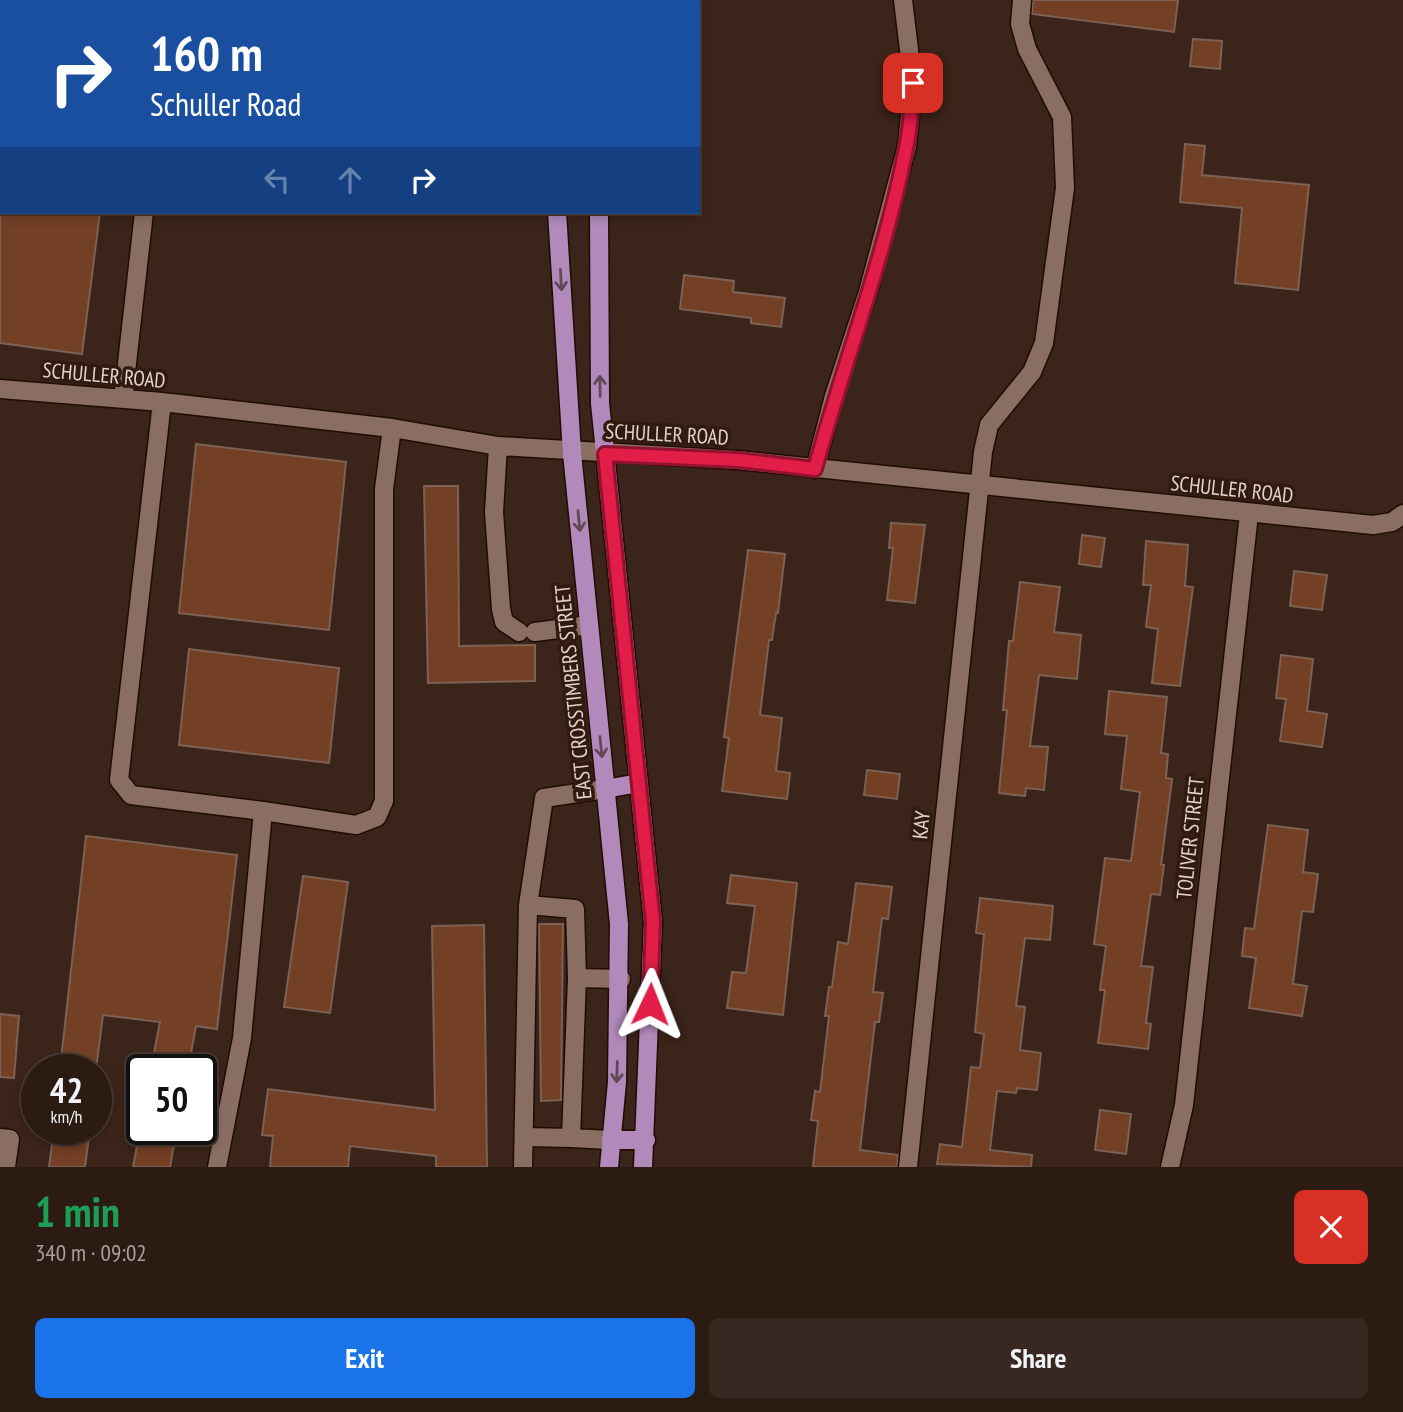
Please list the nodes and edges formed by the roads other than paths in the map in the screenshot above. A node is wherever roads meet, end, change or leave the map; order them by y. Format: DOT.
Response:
graph roads {
  1 [pos="903,0"];
  2 [pos="1022,0"];
  3 [pos="144,214"];
  4 [pos="557,214"];
  5 [pos="599,214"];
  6 [pos="0,388"];
  7 [pos="122,399"];
  8 [pos="162,402"];
  9 [pos="392,428"];
  10 [pos="498,446"];
  11 [pos="572,453"];
  12 [pos="605,454"];
  13 [pos="815,469"];
  14 [pos="979,487"];
  15 [pos="1249,513"];
  16 [pos="1403,513"];
  17 [pos="589,625"];
  18 [pos="639,783"];
  19 [pos="605,789"];
  20 [pos="263,811"];
  21 [pos="528,905"];
  22 [pos="578,978"];
  23 [pos="621,979"];
  24 [pos="524,1136"];
  25 [pos="0,1138"];
  26 [pos="571,1138"];
  27 [pos="611,1140"];
  28 [pos="646,1140"];
  29 [pos="6,1167"];
  30 [pos="216,1167"];
  31 [pos="523,1167"];
  32 [pos="608,1167"];
  33 [pos="643,1167"];
  34 [pos="908,1167"];
  35 [pos="1170,1167"];
  1 -- 13 [label="street"];
  2 -- 14 [label="street, KAY"];
  3 -- 7 [label="street"];
  4 -- 11 [label="main road, EAST CROSSTIMBERS STREET, one-way"];
  12 -- 5 [label="main road, one-way"];
  6 -- 7 [label="street, SCHULLER ROAD"];
  7 -- 8 [label="street, SCHULLER ROAD"];
  8 -- 9 [label="street, SCHULLER ROAD"];
  8 -- 20 [label="street"];
  9 -- 10 [label="street, SCHULLER ROAD"];
  9 -- 20 [label="street"];
  10 -- 11 [label="street, SCHULLER ROAD"];
  10 -- 17 [label="street"];
  11 -- 12 [label="street, SCHULLER ROAD"];
  11 -- 17 [label="main road, EAST CROSSTIMBERS STREET, one-way"];
  12 -- 13 [label="street, SCHULLER ROAD"];
  12 -- 18 [label="main road"];
  13 -- 14 [label="street, SCHULLER ROAD"];
  14 -- 15 [label="street, SCHULLER ROAD"];
  14 -- 34 [label="street, KAY"];
  15 -- 16 [label="street, SCHULLER ROAD"];
  15 -- 35 [label="street, TOLIVER STREET"];
  17 -- 19 [label="main road, EAST CROSSTIMBERS STREET, one-way"];
  18 -- 19 [label="main road"];
  18 -- 28 [label="main road"];
  19 -- 21 [label="street"];
  19 -- 23 [label="main road, EAST CROSSTIMBERS STREET"];
  20 -- 30 [label="street"];
  21 -- 22 [label="street"];
  21 -- 24 [label="street"];
  22 -- 23 [label="street"];
  22 -- 26 [label="street"];
  23 -- 27 [label="main road, EAST CROSSTIMBERS STREET, one-way"];
  24 -- 26 [label="street"];
  24 -- 31 [label="street"];
  25 -- 29 [label="street"];
  26 -- 27 [label="street"];
  27 -- 28 [label="main road"];
  27 -- 32 [label="main road, EAST CROSSTIMBERS STREET"];
  28 -- 33 [label="main road"];
}
